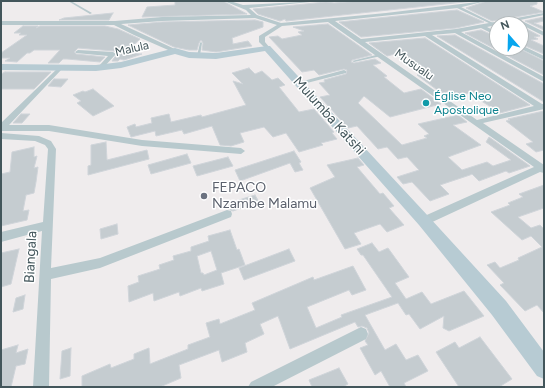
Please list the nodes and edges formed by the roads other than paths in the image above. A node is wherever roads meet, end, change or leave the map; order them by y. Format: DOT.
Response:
graph roads {
  1 [pos="69,1"];
  2 [pos="226,1"];
  3 [pos="318,1"];
  4 [pos="484,1"];
  5 [pos="241,7"];
  6 [pos="458,7"];
  7 [pos="91,12"];
  8 [pos="544,14"];
  9 [pos="255,16"];
  10 [pos="534,17"];
  11 [pos="529,18"];
  12 [pos="330,20"];
  13 [pos="544,20"];
  14 [pos="489,22"];
  15 [pos="1,23"];
  16 [pos="115,23"];
  17 [pos="281,25"];
  18 [pos="489,25"];
  19 [pos="482,26"];
  20 [pos="529,27"];
  21 [pos="456,30"];
  22 [pos="489,30"];
  23 [pos="426,34"];
  24 [pos="544,34"];
  25 [pos="360,40"];
  26 [pos="201,43"];
  27 [pos="267,48"];
  28 [pos="529,50"];
  29 [pos="175,51"];
  30 [pos="78,52"];
  31 [pos="198,55"];
  32 [pos="380,55"];
  33 [pos="544,58"];
  34 [pos="354,61"];
  35 [pos="1,67"];
  36 [pos="101,67"];
  37 [pos="60,68"];
  38 [pos="344,72"];
  39 [pos="544,80"];
  40 [pos="299,83"];
  41 [pos="542,106"];
  42 [pos="478,122"];
  43 [pos="2,130"];
  44 [pos="241,151"];
  45 [pos="543,169"];
  46 [pos="227,214"];
  47 [pos="424,221"];
  48 [pos="48,225"];
  49 [pos="1,238"];
  50 [pos="45,275"];
  51 [pos="361,334"];
  52 [pos="544,369"];
  53 [pos="41,387"];
  54 [pos="256,387"];
  1 -- 7 [label="lane"];
  2 -- 5 [label="street"];
  3 -- 5 [label="street"];
  4 -- 6 [label="street"];
  5 -- 9 [label="street"];
  6 -- 12 [label="street"];
  6 -- 14 [label="lane"];
  8 -- 10 [label="street"];
  9 -- 16 [label="street"];
  9 -- 17 [label="street"];
  10 -- 11 [label="street"];
  10 -- 13 [label="street"];
  12 -- 17 [label="street"];
  12 -- 25 [label="street, Musualu"];
  15 -- 16 [label="street"];
  16 -- 29 [label="street"];
  17 -- 27 [label="street"];
  18 -- 19 [label="street"];
  19 -- 21 [label="street"];
  19 -- 22 [label="street"];
  20 -- 24 [label="street"];
  21 -- 23 [label="street"];
  21 -- 39 [label="street"];
  23 -- 25 [label="street"];
  23 -- 41 [label="street"];
  25 -- 32 [label="street, Musualu"];
  26 -- 31 [label="lane"];
  27 -- 31 [label="street, Malula"];
  27 -- 40 [label="street, Mulumba Katshi"];
  28 -- 33 [label="street"];
  29 -- 31 [label="street, Malula"];
  29 -- 36 [label="street, Malula"];
  30 -- 36 [label="street"];
  32 -- 34 [label="lane"];
  32 -- 42 [label="street, Musualu"];
  35 -- 37 [label="street, Malula"];
  36 -- 37 [label="street, Malula"];
  37 -- 43 [label="street"];
  38 -- 40 [label="street"];
  40 -- 47 [label="street, Mulumba Katshi"];
  41 -- 42 [label="street"];
  42 -- 45 [label="street, Musualu"];
  43 -- 44 [label="street"];
  43 -- 48 [label="street, Biangala"];
  45 -- 47 [label="street"];
  46 -- 50 [label="street"];
  47 -- 52 [label="street, Mulumba Katshi"];
  48 -- 49 [label="street"];
  48 -- 50 [label="street, Biangala"];
  50 -- 53 [label="street, Biangala"];
  51 -- 54 [label="street"];
}
